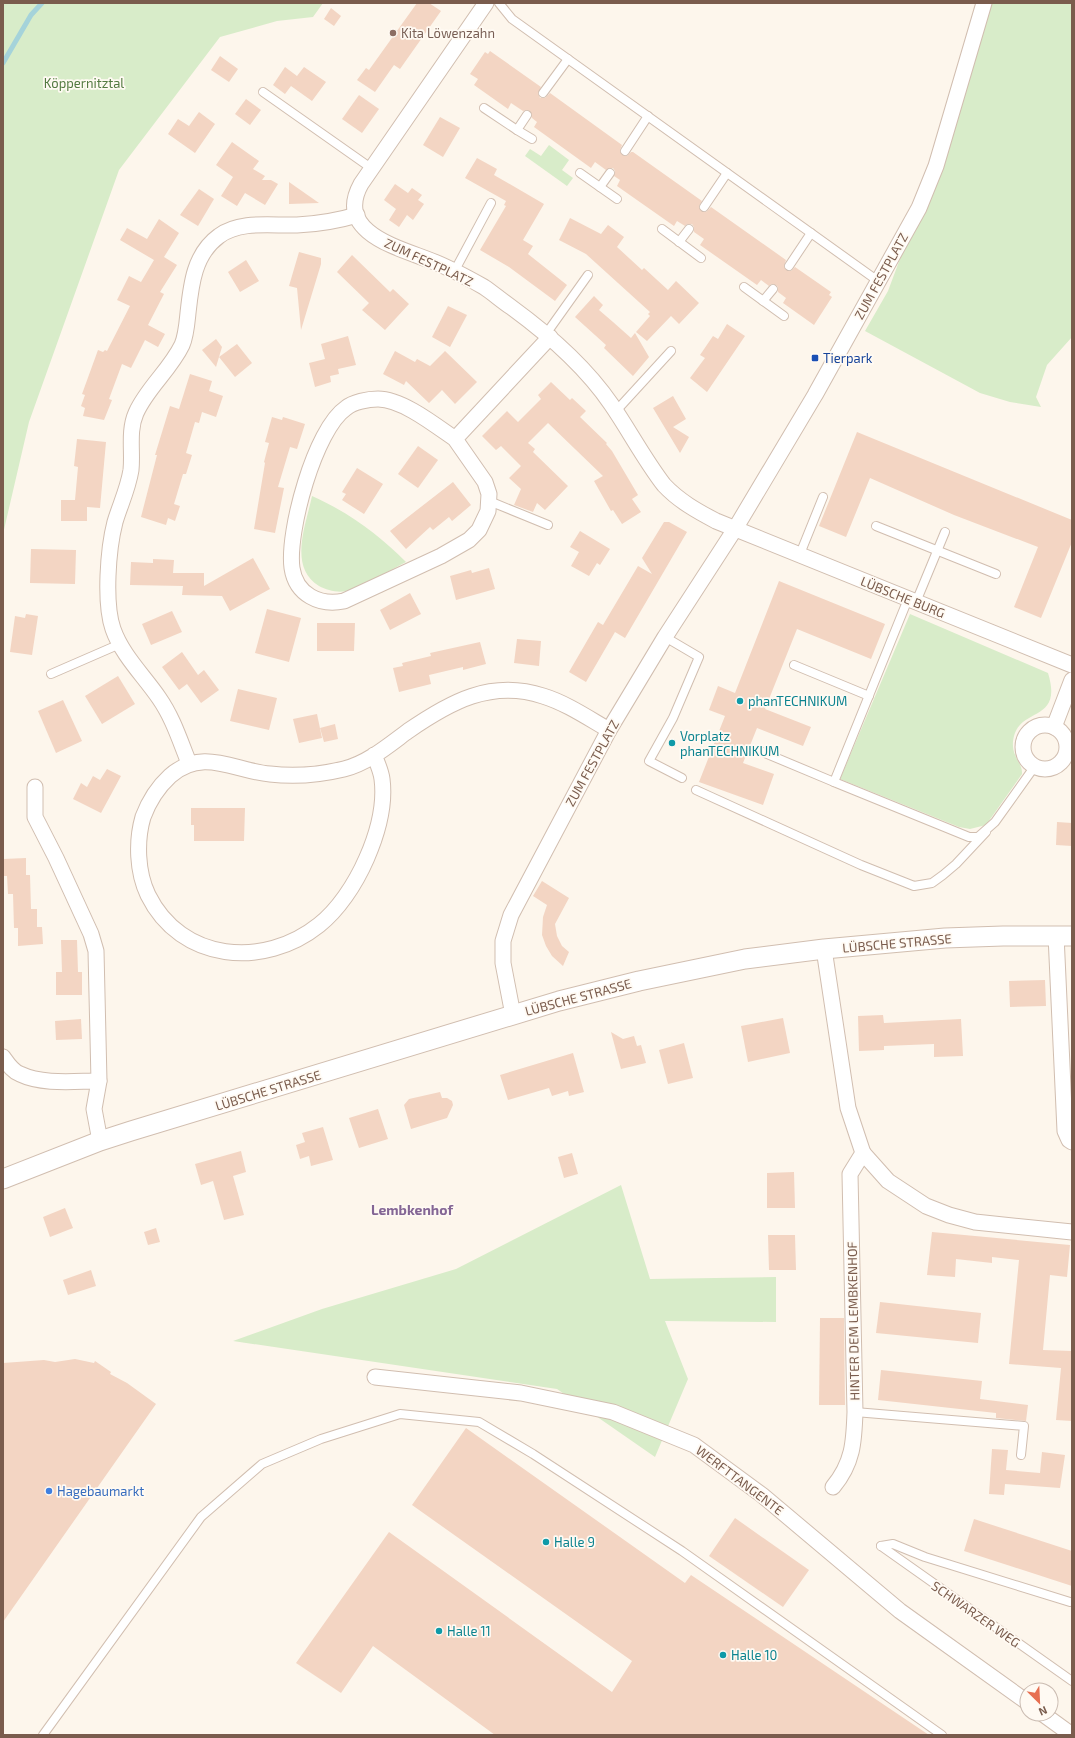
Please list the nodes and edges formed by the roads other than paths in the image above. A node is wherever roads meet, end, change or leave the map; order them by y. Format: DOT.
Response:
graph roads {
  1 [pos="486,3"];
  2 [pos="499,3"];
  3 [pos="984,3"];
  4 [pos="568,59"];
  5 [pos="263,92"];
  6 [pos="543,93"];
  7 [pos="484,108"];
  8 [pos="528,114"];
  9 [pos="648,116"];
  10 [pos="517,130"];
  11 [pos="532,139"];
  12 [pos="625,151"];
  13 [pos="371,168"];
  14 [pos="580,173"];
  15 [pos="610,173"];
  16 [pos="727,173"];
  17 [pos="600,187"];
  18 [pos="617,199"];
  19 [pos="492,203"];
  20 [pos="704,207"];
  21 [pos="357,215"];
  22 [pos="689,229"];
  23 [pos="662,230"];
  24 [pos="810,233"];
  25 [pos="679,242"];
  26 [pos="702,258"];
  27 [pos="789,266"];
  28 [pos="454,272"];
  29 [pos="588,275"];
  30 [pos="878,281"];
  31 [pos="744,287"];
  32 [pos="773,288"];
  33 [pos="763,301"];
  34 [pos="784,316"];
  35 [pos="548,335"];
  36 [pos="671,351"];
  37 [pos="616,411"];
  38 [pos="455,439"];
  39 [pos="823,497"];
  40 [pos="490,501"];
  41 [pos="548,525"];
  42 [pos="876,526"];
  43 [pos="735,529"];
  44 [pos="945,532"];
  45 [pos="938,550"];
  46 [pos="800,554"];
  47 [pos="996,574"];
  48 [pos="912,601"];
  49 [pos="665,637"];
  50 [pos="120,644"];
  51 [pos="794,665"];
  52 [pos="1072,665"];
  53 [pos="51,674"];
  54 [pos="1072,680"];
  55 [pos="869,696"];
  56 [pos="1054,727"];
  57 [pos="609,730"];
  58 [pos="760,751"];
  59 [pos="374,755"];
  60 [pos="1068,760"];
  61 [pos="189,763"];
  62 [pos="1035,766"];
  63 [pos="682,778"];
  64 [pos="834,782"];
  65 [pos="35,787"];
  66 [pos="696,790"];
  67 [pos="986,832"];
  68 [pos="1064,936"];
  69 [pos="824,949"];
  70 [pos="513,1015"];
  71 [pos="3,1057"];
  72 [pos="99,1081"];
  73 [pos="100,1141"];
  74 [pos="1072,1142"];
  75 [pos="863,1153"];
  76 [pos="3,1179"];
  77 [pos="1072,1232"];
  78 [pos="375,1377"];
  79 [pos="855,1412"];
  80 [pos="1021,1455"];
  81 [pos="833,1487"];
  82 [pos="1070,1602"];
  83 [pos="1072,1681"];
  84 [pos="1019,1696"];
  85 [pos="1054,1722"];
  86 [pos="44,1735"];
  87 [pos="942,1735"];
  88 [pos="1072,1735"];
  1 -- 13 [label="street, ZUM FESTPLATZ"];
  2 -- 4 [label="lane"];
  3 -- 30 [label="street, ZUM FESTPLATZ"];
  4 -- 6 [label="lane"];
  4 -- 9 [label="lane"];
  5 -- 13 [label="lane"];
  7 -- 10 [label="lane"];
  8 -- 10 [label="lane"];
  9 -- 12 [label="lane"];
  9 -- 16 [label="lane"];
  10 -- 11 [label="lane"];
  13 -- 21 [label="street, ZUM FESTPLATZ"];
  14 -- 17 [label="lane"];
  15 -- 17 [label="lane"];
  16 -- 20 [label="lane"];
  16 -- 24 [label="lane"];
  17 -- 18 [label="lane"];
  19 -- 28 [label="lane"];
  21 -- 28 [label="street, ZUM FESTPLATZ"];
  21 -- 50 [label="street"];
  22 -- 25 [label="lane"];
  23 -- 25 [label="lane"];
  24 -- 27 [label="lane"];
  24 -- 30 [label="lane"];
  25 -- 26 [label="lane"];
  28 -- 35 [label="street, ZUM FESTPLATZ"];
  29 -- 35 [label="lane"];
  30 -- 43 [label="street, ZUM FESTPLATZ"];
  31 -- 33 [label="lane"];
  32 -- 33 [label="lane"];
  33 -- 34 [label="lane"];
  35 -- 37 [label="street, ZUM FESTPLATZ"];
  35 -- 38 [label="street"];
  36 -- 37 [label="lane"];
  37 -- 43 [label="street, ZUM FESTPLATZ"];
  38 -- 40 [label="street"];
  38 -- 40 [label="street"];
  39 -- 46 [label="lane"];
  40 -- 41 [label="lane"];
  42 -- 45 [label="lane"];
  43 -- 46 [label="street, LÜBSCHE BURG"];
  43 -- 49 [label="street, ZUM FESTPLATZ"];
  44 -- 45 [label="lane"];
  45 -- 47 [label="lane"];
  45 -- 48 [label="lane"];
  46 -- 48 [label="street, LÜBSCHE BURG"];
  48 -- 52 [label="street, LÜBSCHE BURG"];
  48 -- 55 [label="lane"];
  49 -- 57 [label="street, ZUM FESTPLATZ"];
  49 -- 63 [label="lane"];
  50 -- 53 [label="lane"];
  50 -- 61 [label="street"];
  51 -- 55 [label="lane"];
  54 -- 56 [label="street"];
  55 -- 64 [label="lane"];
  56 -- 60 [label="street"];
  56 -- 62 [label="street"];
  57 -- 59 [label="street"];
  57 -- 70 [label="street, ZUM FESTPLATZ"];
  58 -- 64 [label="lane"];
  59 -- 61 [label="street"];
  59 -- 61 [label="street"];
  60 -- 62 [label="street"];
  62 -- 67 [label="lane"];
  64 -- 67 [label="lane"];
  65 -- 72 [label="street"];
  66 -- 67 [label="lane"];
  68 -- 69 [label="street, LÜBSCHE STRASSE"];
  68 -- 74 [label="street"];
  69 -- 70 [label="street, LÜBSCHE STRASSE"];
  69 -- 75 [label="street"];
  70 -- 73 [label="street, LÜBSCHE STRASSE"];
  71 -- 72 [label="street"];
  72 -- 73 [label="street"];
  73 -- 76 [label="street, LÜBSCHE STRASSE"];
  75 -- 77 [label="street"];
  75 -- 79 [label="street, HINTER DEM LEMBKENHOF"];
  78 -- 84 [label="street, WERFTTANGENTE"];
  79 -- 80 [label="lane"];
  79 -- 81 [label="street, HINTER DEM LEMBKENHOF"];
  82 -- 83 [label="lane, SCHWARZER WEG"];
  85 -- 88 [label="street"];
  86 -- 87 [label="lane"];
}
